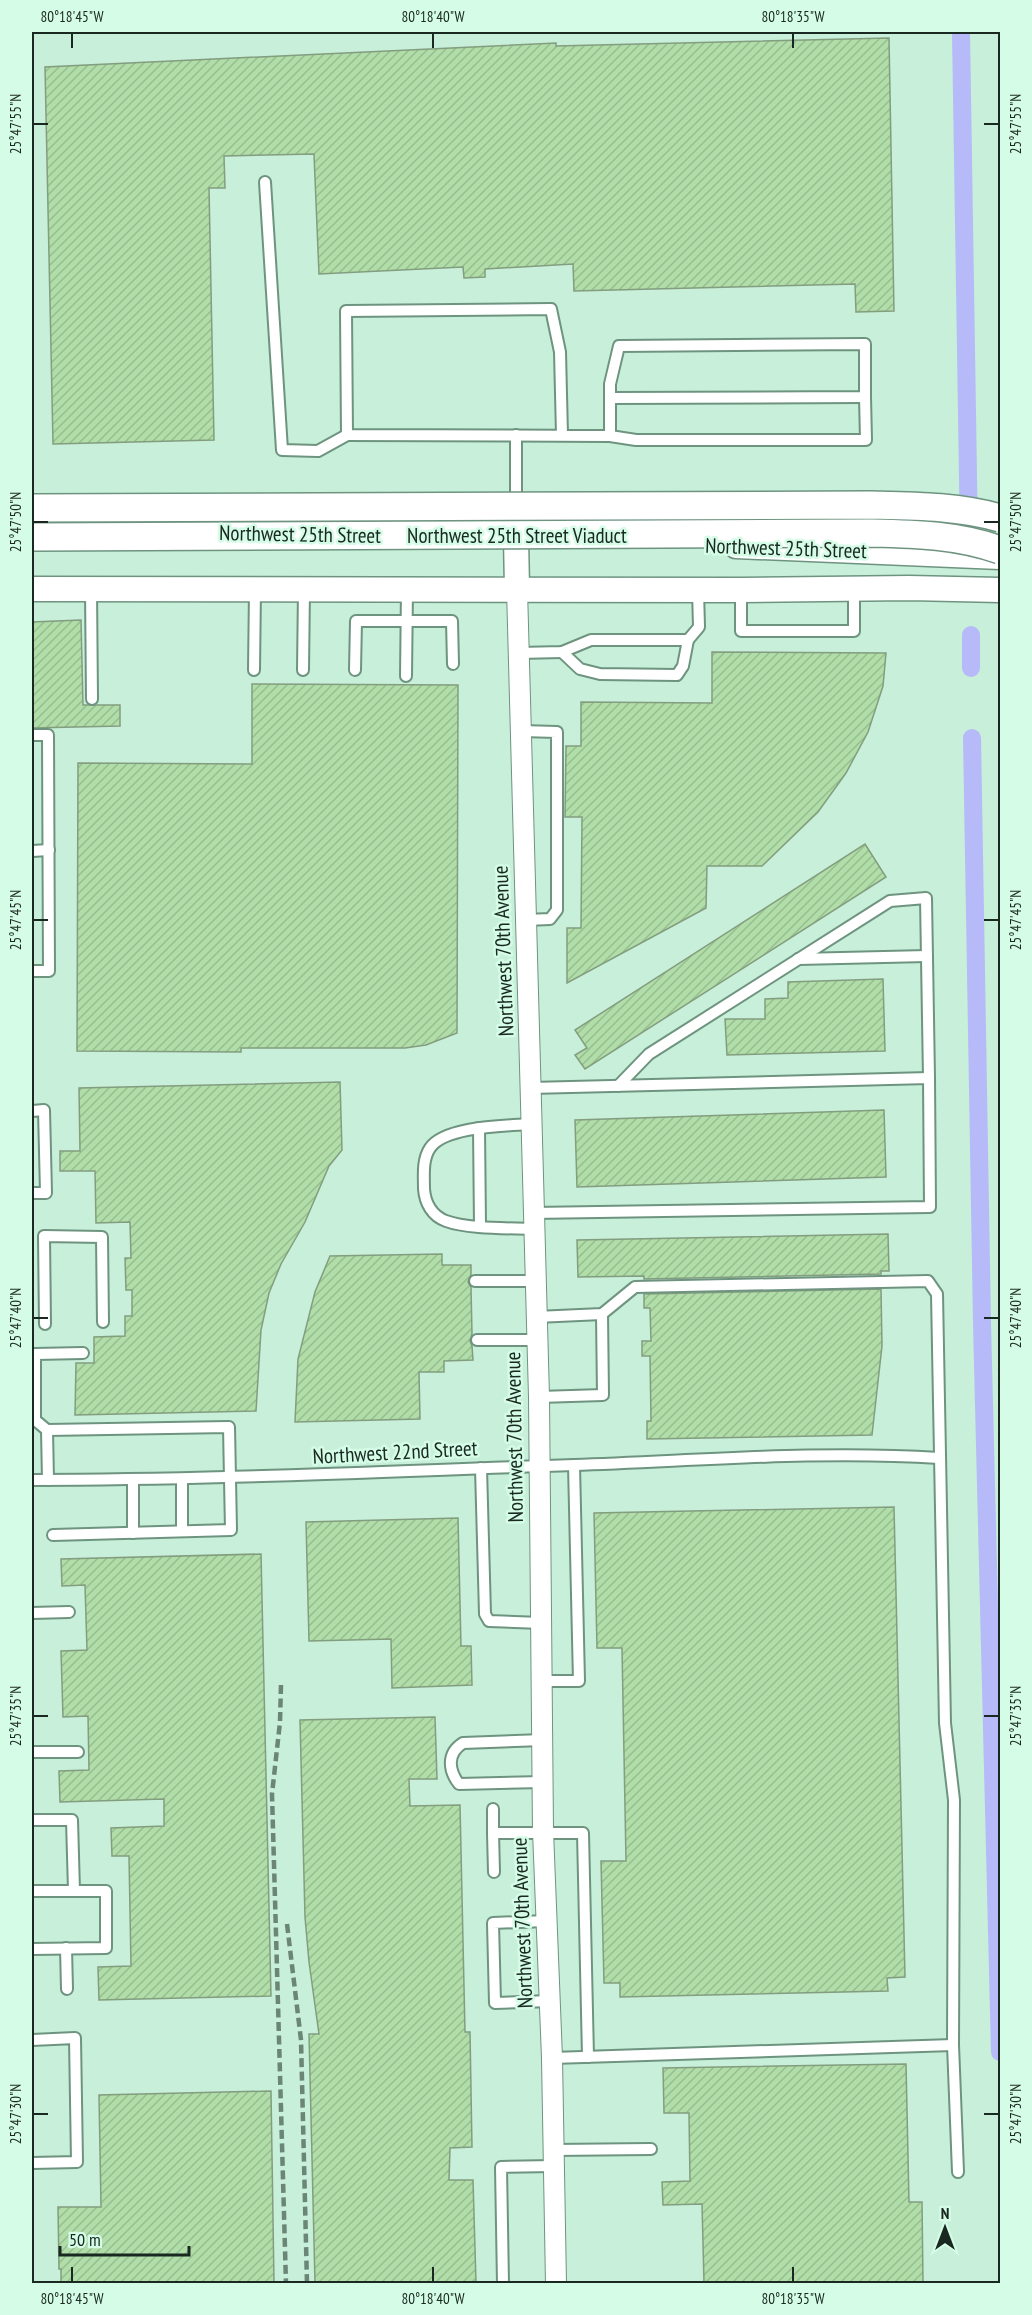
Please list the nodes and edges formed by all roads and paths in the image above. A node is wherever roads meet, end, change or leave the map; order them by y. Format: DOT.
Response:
graph roads {
  1 [pos="265,182"];
  2 [pos="610,398"];
  3 [pos="865,398"];
  4 [pos="347,435"];
  5 [pos="516,435"];
  6 [pos="562,435"];
  7 [pos="610,436"];
  8 [pos="32,508"];
  9 [pos="1000,518"];
  10 [pos="516,527"];
  11 [pos="32,530"];
  12 [pos="32,537"];
  13 [pos="1000,550"];
  14 [pos="1000,557"];
  15 [pos="854,588"];
  16 [pos="32,589"];
  17 [pos="92,589"];
  18 [pos="255,589"];
  19 [pos="304,589"];
  20 [pos="407,589"];
  21 [pos="517,589"];
  22 [pos="698,590"];
  23 [pos="741,590"];
  24 [pos="1000,590"];
  25 [pos="406,621"];
  26 [pos="687,640"];
  27 [pos="562,652"];
  28 [pos="519,653"];
  29 [pos="453,664"];
  30 [pos="254,670"];
  31 [pos="303,670"];
  32 [pos="355,670"];
  33 [pos="406,676"];
  34 [pos="93,699"];
  35 [pos="521,731"];
  36 [pos="32,735"];
  37 [pos="49,850"];
  38 [pos="32,851"];
  39 [pos="526,920"];
  40 [pos="927,956"];
  41 [pos="798,959"];
  42 [pos="32,971"];
  43 [pos="929,1078"];
  44 [pos="618,1086"];
  45 [pos="530,1088"];
  46 [pos="32,1111"];
  47 [pos="531,1124"];
  48 [pos="479,1128"];
  49 [pos="32,1193"];
  50 [pos="533,1221"];
  51 [pos="480,1226"];
  52 [pos="32,1236"];
  53 [pos="44,1236"];
  54 [pos="475,1281"];
  55 [pos="535,1281"];
  56 [pos="602,1314"];
  57 [pos="536,1317"];
  58 [pos="103,1322"];
  59 [pos="45,1324"];
  60 [pos="477,1340"];
  61 [pos="537,1340"];
  62 [pos="83,1353"];
  63 [pos="33,1354"];
  64 [pos="539,1397"];
  65 [pos="47,1430"];
  66 [pos="939,1458"];
  67 [pos="539,1465"];
  68 [pos="574,1465"];
  69 [pos="481,1468"];
  70 [pos="229,1478"];
  71 [pos="134,1479"];
  72 [pos="182,1479"];
  73 [pos="32,1480"];
  74 [pos="48,1480"];
  75 [pos="182,1531"];
  76 [pos="133,1533"];
  77 [pos="52,1535"];
  78 [pos="69,1612"];
  79 [pos="32,1613"];
  80 [pos="541,1623"];
  81 [pos="543,1681"];
  82 [pos="543,1740"];
  83 [pos="32,1752"];
  84 [pos="78,1752"];
  85 [pos="543,1782"];
  86 [pos="493,1809"];
  87 [pos="32,1820"];
  88 [pos="543,1831"];
  89 [pos="493,1833"];
  90 [pos="494,1872"];
  91 [pos="32,1891"];
  92 [pos="74,1891"];
  93 [pos="546,1921"];
  94 [pos="66,1948"];
  95 [pos="32,1949"];
  96 [pos="67,1989"];
  97 [pos="549,2001"];
  98 [pos="32,2040"];
  99 [pos="953,2045"];
  100 [pos="588,2057"];
  101 [pos="552,2058"];
  102 [pos="651,2149"];
  103 [pos="554,2158"];
  104 [pos="32,2163"];
  105 [pos="958,2172"];
  106 [pos="503,2283"];
  107 [pos="556,2283"];
  1 -- 4 [label="lane"];
  2 -- 3 [label="lane"];
  2 -- 3 [label="lane"];
  2 -- 7 [label="lane"];
  3 -- 7 [label="lane"];
  4 -- 5 [label="lane"];
  4 -- 6 [label="lane"];
  5 -- 6 [label="lane"];
  5 -- 10 [label="lane"];
  6 -- 7 [label="lane"];
  8 -- 9 [label="main road, Northwest 25th Street Viaduct, bridge"];
  10 -- 11 [label="street, Northwest 25th Street"];
  10 -- 14 [label="street, Northwest 25th Street"];
  10 -- 21 [label="street"];
  12 -- 13 [label="main road, Northwest 25th Street Viaduct, bridge"];
  15 -- 23 [label="street, Northwest 25th Street"];
  15 -- 23 [label="lane"];
  15 -- 24 [label="street, Northwest 25th Street"];
  16 -- 17 [label="street, Northwest 25th Street"];
  17 -- 18 [label="street, Northwest 25th Street"];
  17 -- 34 [label="lane"];
  18 -- 19 [label="street, Northwest 25th Street"];
  18 -- 30 [label="lane"];
  19 -- 20 [label="street, Northwest 25th Street"];
  19 -- 31 [label="lane"];
  20 -- 21 [label="street, Northwest 25th Street"];
  20 -- 25 [label="lane"];
  21 -- 22 [label="street, Northwest 25th Street"];
  21 -- 28 [label="street, Northwest 70th Avenue"];
  22 -- 23 [label="street, Northwest 25th Street"];
  22 -- 26 [label="lane"];
  25 -- 29 [label="lane"];
  25 -- 32 [label="lane"];
  25 -- 33 [label="lane"];
  26 -- 27 [label="lane"];
  26 -- 27 [label="lane"];
  27 -- 28 [label="lane"];
  28 -- 35 [label="street, Northwest 70th Avenue"];
  35 -- 39 [label="street, Northwest 70th Avenue"];
  35 -- 39 [label="lane"];
  36 -- 37 [label="lane"];
  37 -- 38 [label="lane"];
  37 -- 42 [label="lane"];
  39 -- 45 [label="street, Northwest 70th Avenue"];
  40 -- 41 [label="lane"];
  40 -- 41 [label="lane"];
  40 -- 43 [label="lane"];
  41 -- 44 [label="lane"];
  43 -- 44 [label="lane"];
  43 -- 50 [label="lane"];
  44 -- 45 [label="lane"];
  45 -- 47 [label="street, Northwest 70th Avenue"];
  46 -- 49 [label="lane"];
  47 -- 48 [label="lane"];
  47 -- 50 [label="street, Northwest 70th Avenue"];
  48 -- 51 [label="lane"];
  48 -- 51 [label="lane"];
  50 -- 51 [label="lane"];
  50 -- 55 [label="street, Northwest 70th Avenue"];
  52 -- 53 [label="lane"];
  53 -- 58 [label="lane"];
  53 -- 59 [label="lane"];
  54 -- 55 [label="lane"];
  55 -- 57 [label="street, Northwest 70th Avenue"];
  56 -- 57 [label="lane"];
  56 -- 64 [label="lane"];
  56 -- 66 [label="lane"];
  57 -- 61 [label="street, Northwest 70th Avenue"];
  60 -- 61 [label="lane"];
  61 -- 64 [label="street, Northwest 70th Avenue"];
  62 -- 63 [label="lane"];
  63 -- 65 [label="lane"];
  64 -- 67 [label="street, Northwest 70th Avenue"];
  65 -- 70 [label="lane"];
  65 -- 74 [label="lane"];
  66 -- 68 [label="lane, Northwest 22nd Street"];
  66 -- 99 [label="lane"];
  67 -- 68 [label="lane, Northwest 22nd Street"];
  67 -- 69 [label="lane, Northwest 22nd Street"];
  67 -- 80 [label="street, Northwest 70th Avenue"];
  68 -- 81 [label="lane"];
  69 -- 70 [label="lane, Northwest 22nd Street"];
  69 -- 80 [label="lane"];
  70 -- 72 [label="lane, Northwest 22nd Street"];
  70 -- 75 [label="lane"];
  71 -- 72 [label="lane, Northwest 22nd Street"];
  71 -- 74 [label="lane, Northwest 22nd Street"];
  71 -- 76 [label="lane"];
  72 -- 75 [label="lane"];
  73 -- 74 [label="lane, Northwest 22nd Street"];
  75 -- 76 [label="lane"];
  76 -- 77 [label="lane"];
  78 -- 79 [label="lane"];
  80 -- 81 [label="street, Northwest 70th Avenue"];
  81 -- 82 [label="street, Northwest 70th Avenue"];
  82 -- 85 [label="street, Northwest 70th Avenue"];
  82 -- 85 [label="lane"];
  83 -- 84 [label="lane"];
  85 -- 88 [label="street, Northwest 70th Avenue"];
  86 -- 89 [label="lane"];
  87 -- 92 [label="lane"];
  88 -- 89 [label="lane"];
  88 -- 93 [label="street, Northwest 70th Avenue"];
  88 -- 100 [label="lane"];
  89 -- 90 [label="lane"];
  91 -- 92 [label="lane"];
  92 -- 94 [label="lane"];
  93 -- 97 [label="street, Northwest 70th Avenue"];
  93 -- 97 [label="lane"];
  94 -- 95 [label="lane"];
  94 -- 96 [label="lane"];
  97 -- 101 [label="street, Northwest 70th Avenue"];
  98 -- 104 [label="lane"];
  99 -- 100 [label="lane"];
  99 -- 105 [label="lane"];
  100 -- 101 [label="lane"];
  101 -- 103 [label="street, Northwest 70th Avenue"];
  102 -- 103 [label="lane"];
  103 -- 106 [label="lane"];
  103 -- 107 [label="street, Northwest 70th Avenue"];
}
